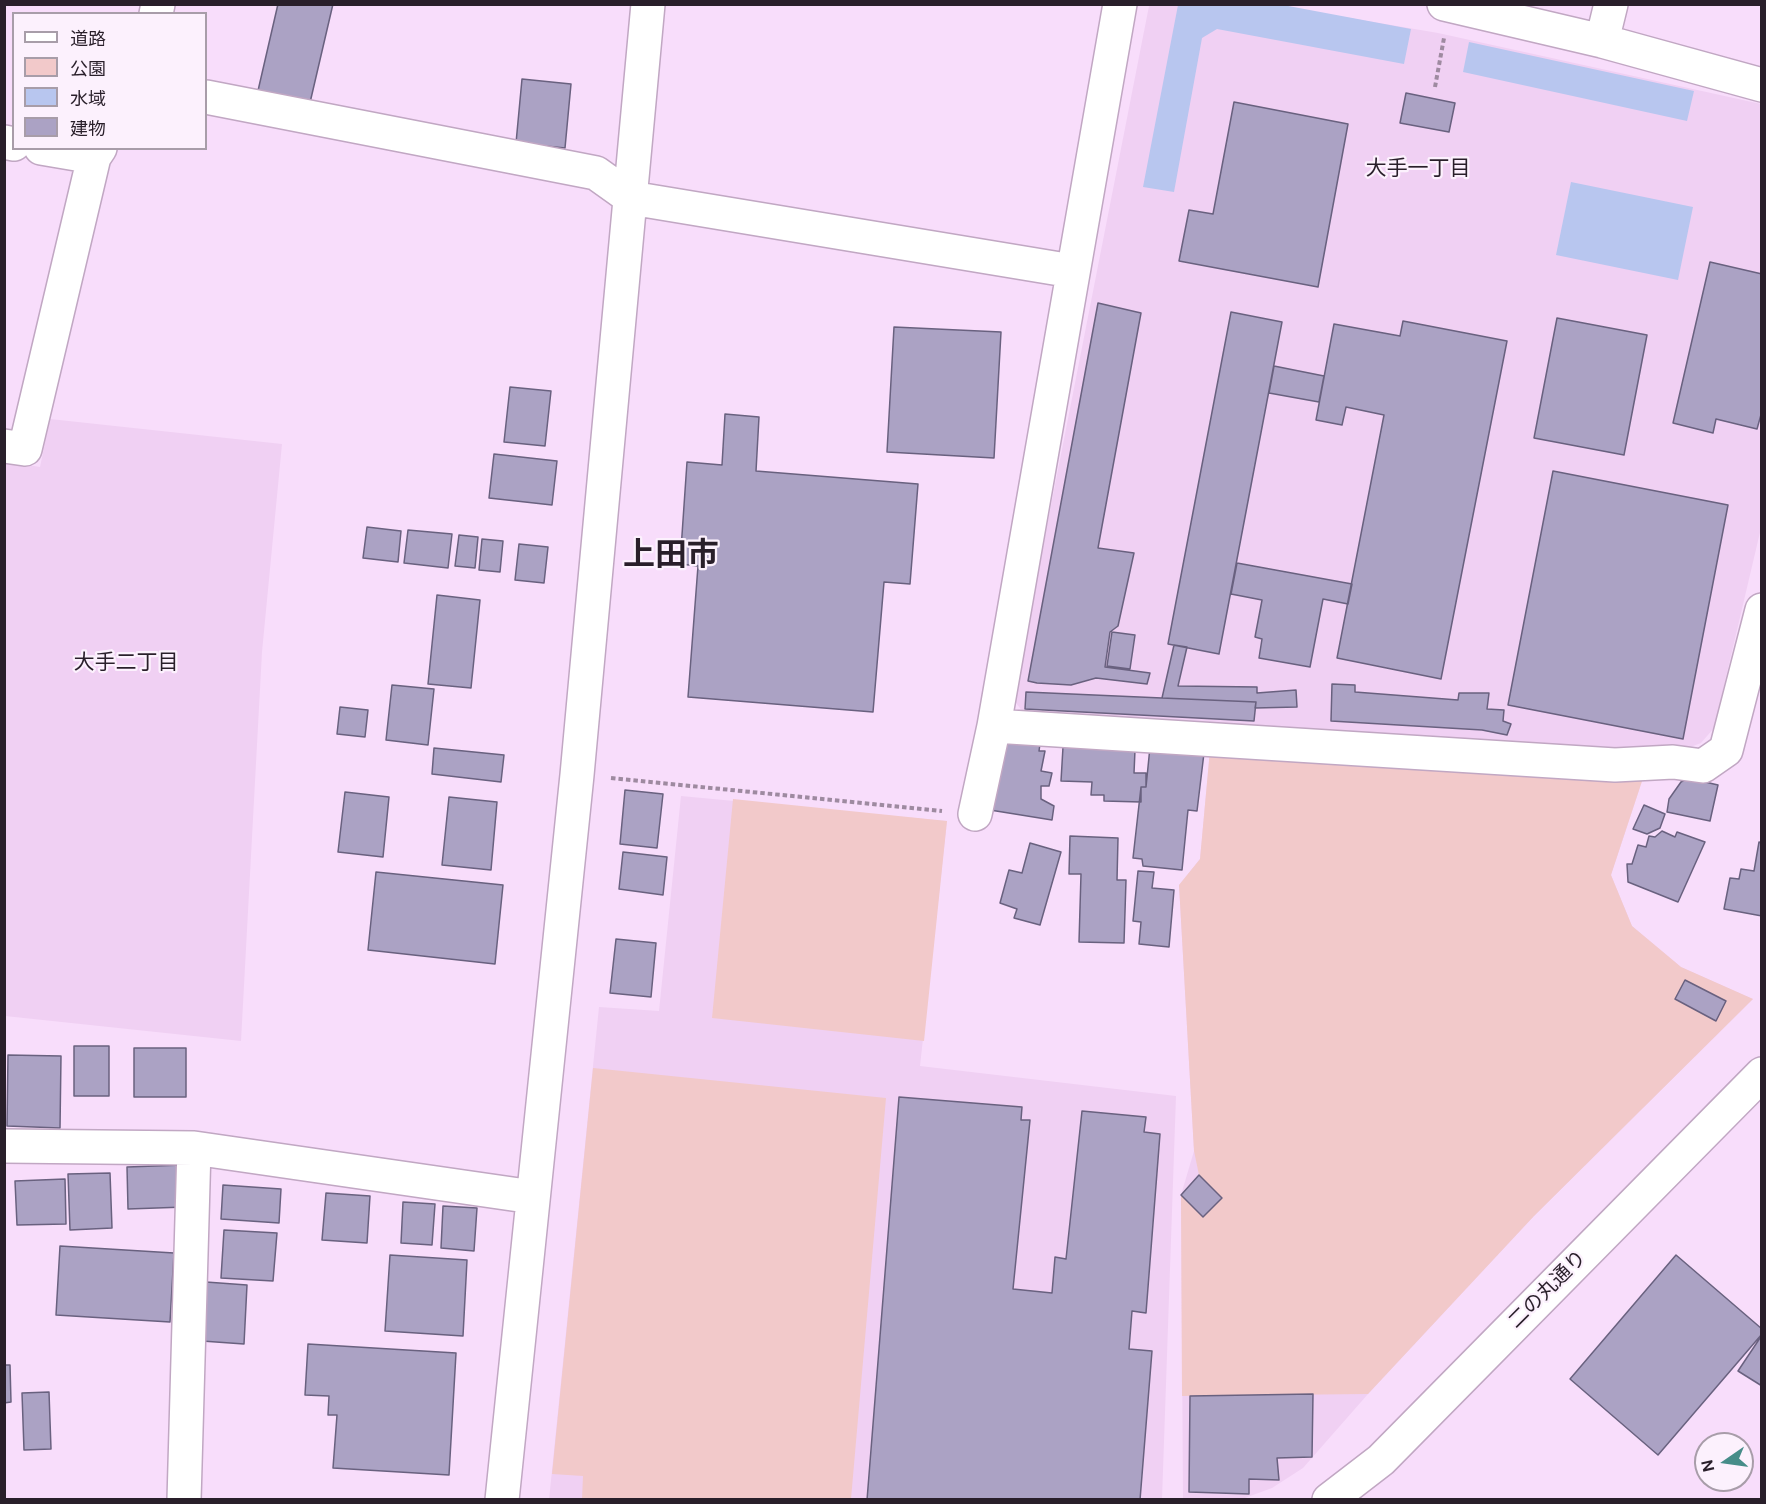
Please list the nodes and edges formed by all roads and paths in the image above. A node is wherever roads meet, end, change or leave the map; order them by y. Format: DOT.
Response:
graph roads {
  1 [pos="648,4"];
  2 [pos="1120,4"];
  3 [pos="1611,4"];
  4 [pos="1448,5"];
  5 [pos="1602,41"];
  6 [pos="1761,85"];
  7 [pos="1435,87"];
  8 [pos="207,97"];
  9 [pos="63,150"];
  10 [pos="97,153"];
  11 [pos="631,198"];
  12 [pos="1072,271"];
  13 [pos="4,446"];
  14 [pos="1761,610"];
  15 [pos="994,726"];
  16 [pos="611,778"];
  17 [pos="975,814"];
  18 [pos="1759,1081"];
  19 [pos="4,1146"];
  20 [pos="194,1148"];
  21 [pos="533,1197"];
  22 [pos="184,1500"];
  23 [pos="502,1500"];
  24 [pos="1329,1500"];
  1 -- 11 [label="street"];
  2 -- 12 [label="street"];
  3 -- 5 [label="street"];
  4 -- 5 [label="street"];
  4 -- 7 [label="path"];
  5 -- 6 [label="street"];
  8 -- 11 [label="street"];
  9 -- 10 [label="street"];
  10 -- 13 [label="street"];
  11 -- 12 [label="street"];
  11 -- 21 [label="street"];
  12 -- 15 [label="street"];
  14 -- 15 [label="street"];
  15 -- 17 [label="street"];
  16 -- 17 [label="path"];
  18 -- 24 [label="street, 二の丸通り"];
  19 -- 20 [label="street"];
  20 -- 21 [label="street"];
  20 -- 22 [label="street"];
  21 -- 23 [label="street"];
}
